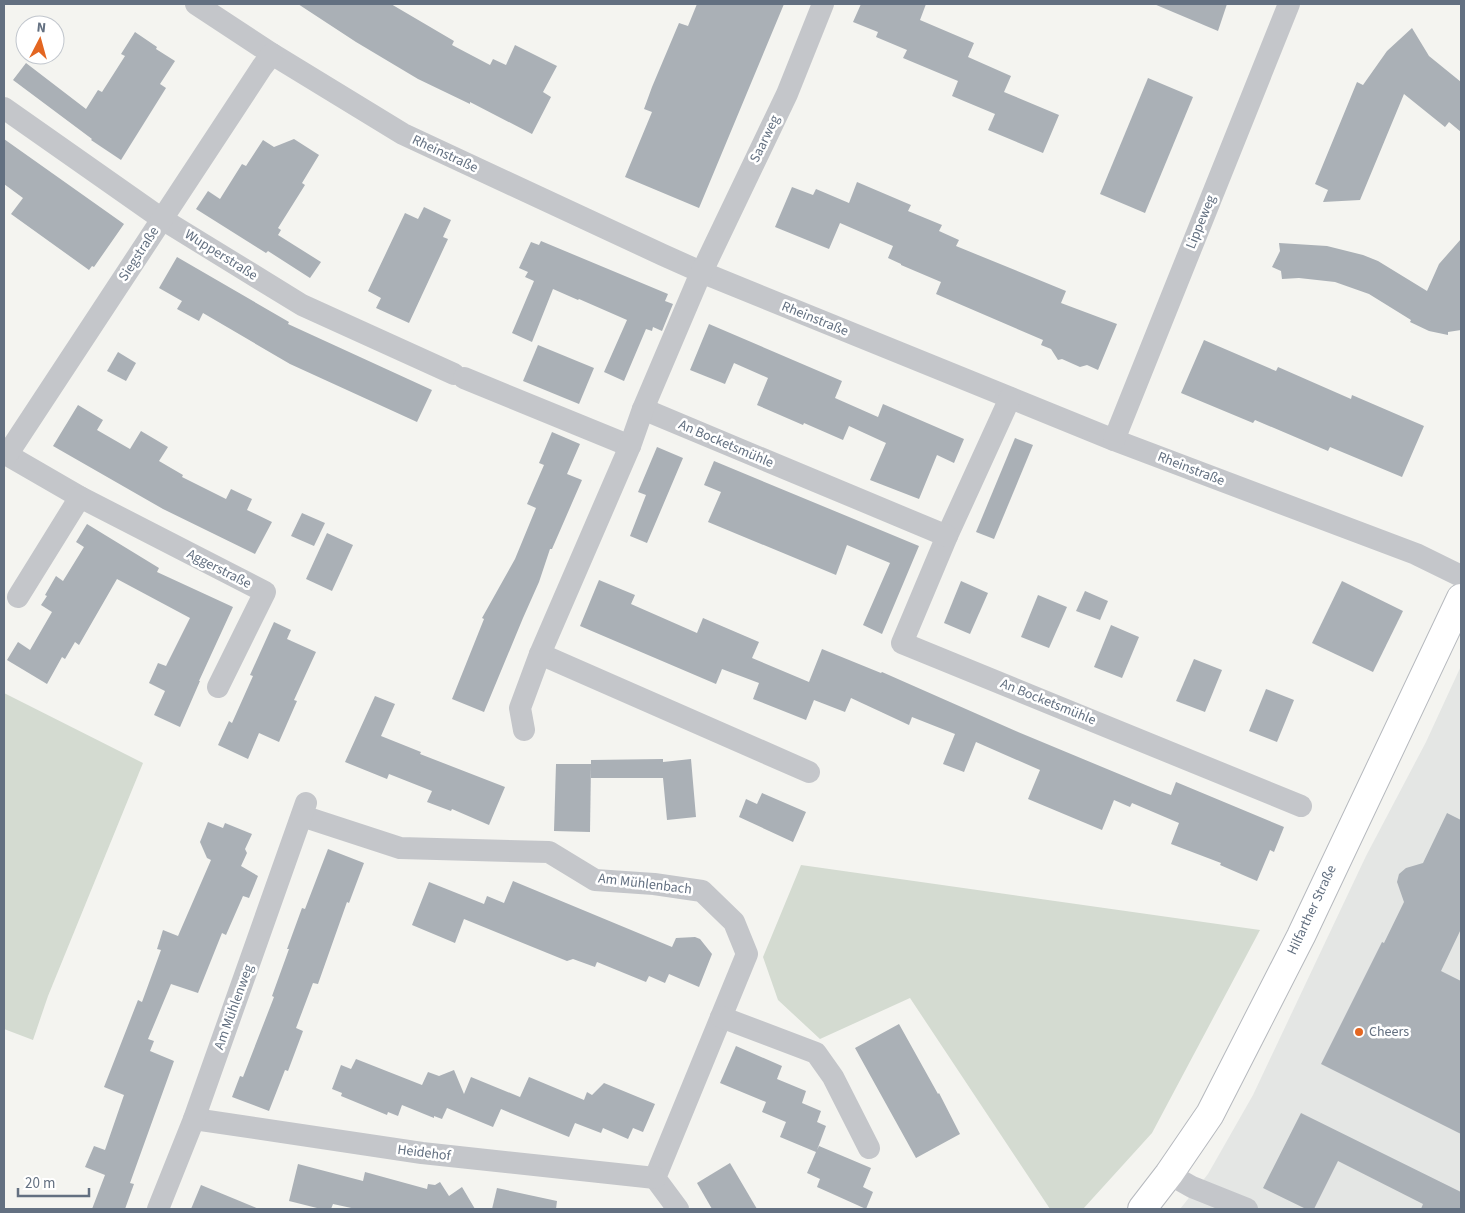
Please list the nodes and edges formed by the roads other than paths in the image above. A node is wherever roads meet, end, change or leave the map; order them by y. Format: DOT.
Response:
graph roads {
  1 [pos="196,4"];
  2 [pos="823,4"];
  3 [pos="1289,4"];
  4 [pos="272,54"];
  5 [pos="4,108"];
  6 [pos="162,219"];
  7 [pos="701,272"];
  8 [pos="1010,398"];
  9 [pos="643,409"];
  10 [pos="1114,440"];
  11 [pos="630,446"];
  12 [pos="5,454"];
  13 [pos="80,497"];
  14 [pos="947,536"];
  15 [pos="1461,576"];
  16 [pos="18,597"];
  17 [pos="1461,598"];
  18 [pos="540,654"];
  19 [pos="218,686"];
  20 [pos="524,730"];
  21 [pos="809,772"];
  22 [pos="1301,806"];
  23 [pos="304,810"];
  24 [pos="721,1017"];
  25 [pos="194,1119"];
  26 [pos="870,1148"];
  27 [pos="1170,1174"];
  28 [pos="655,1178"];
  29 [pos="158,1209"];
  30 [pos="678,1209"];
  31 [pos="1142,1209"];
  32 [pos="1248,1209"];
  1 -- 4 [label="street, Rheinstraße"];
  2 -- 7 [label="street, Saarweg"];
  3 -- 10 [label="street, Lippeweg"];
  4 -- 6 [label="street, Siegstraße"];
  4 -- 7 [label="street, Rheinstraße"];
  5 -- 6 [label="street, Wupperstraße"];
  6 -- 11 [label="street, Wupperstraße"];
  6 -- 12 [label="street, Siegstraße"];
  7 -- 8 [label="street, Rheinstraße"];
  7 -- 9 [label="street"];
  8 -- 10 [label="street, Rheinstraße"];
  8 -- 14 [label="street, An Bocketsmühle"];
  9 -- 11 [label="street"];
  9 -- 14 [label="street, An Bocketsmühle"];
  10 -- 15 [label="street, Rheinstraße"];
  11 -- 18 [label="street"];
  12 -- 13 [label="street, Aggerstraße"];
  13 -- 16 [label="street"];
  13 -- 19 [label="street, Aggerstraße"];
  14 -- 22 [label="street, An Bocketsmühle"];
  17 -- 27 [label="main road, Hilfarther Straße"];
  18 -- 20 [label="street"];
  18 -- 21 [label="street"];
  23 -- 24 [label="street, Am Mühlenbach"];
  23 -- 25 [label="street, Am Mühlenweg"];
  24 -- 26 [label="street"];
  24 -- 28 [label="street, Am Mühlenbach"];
  25 -- 28 [label="street, Heidehof"];
  25 -- 29 [label="street, Am Mühlenweg"];
  27 -- 31 [label="main road, Hilfarther Straße"];
  27 -- 32 [label="street"];
  28 -- 30 [label="street"];
}
